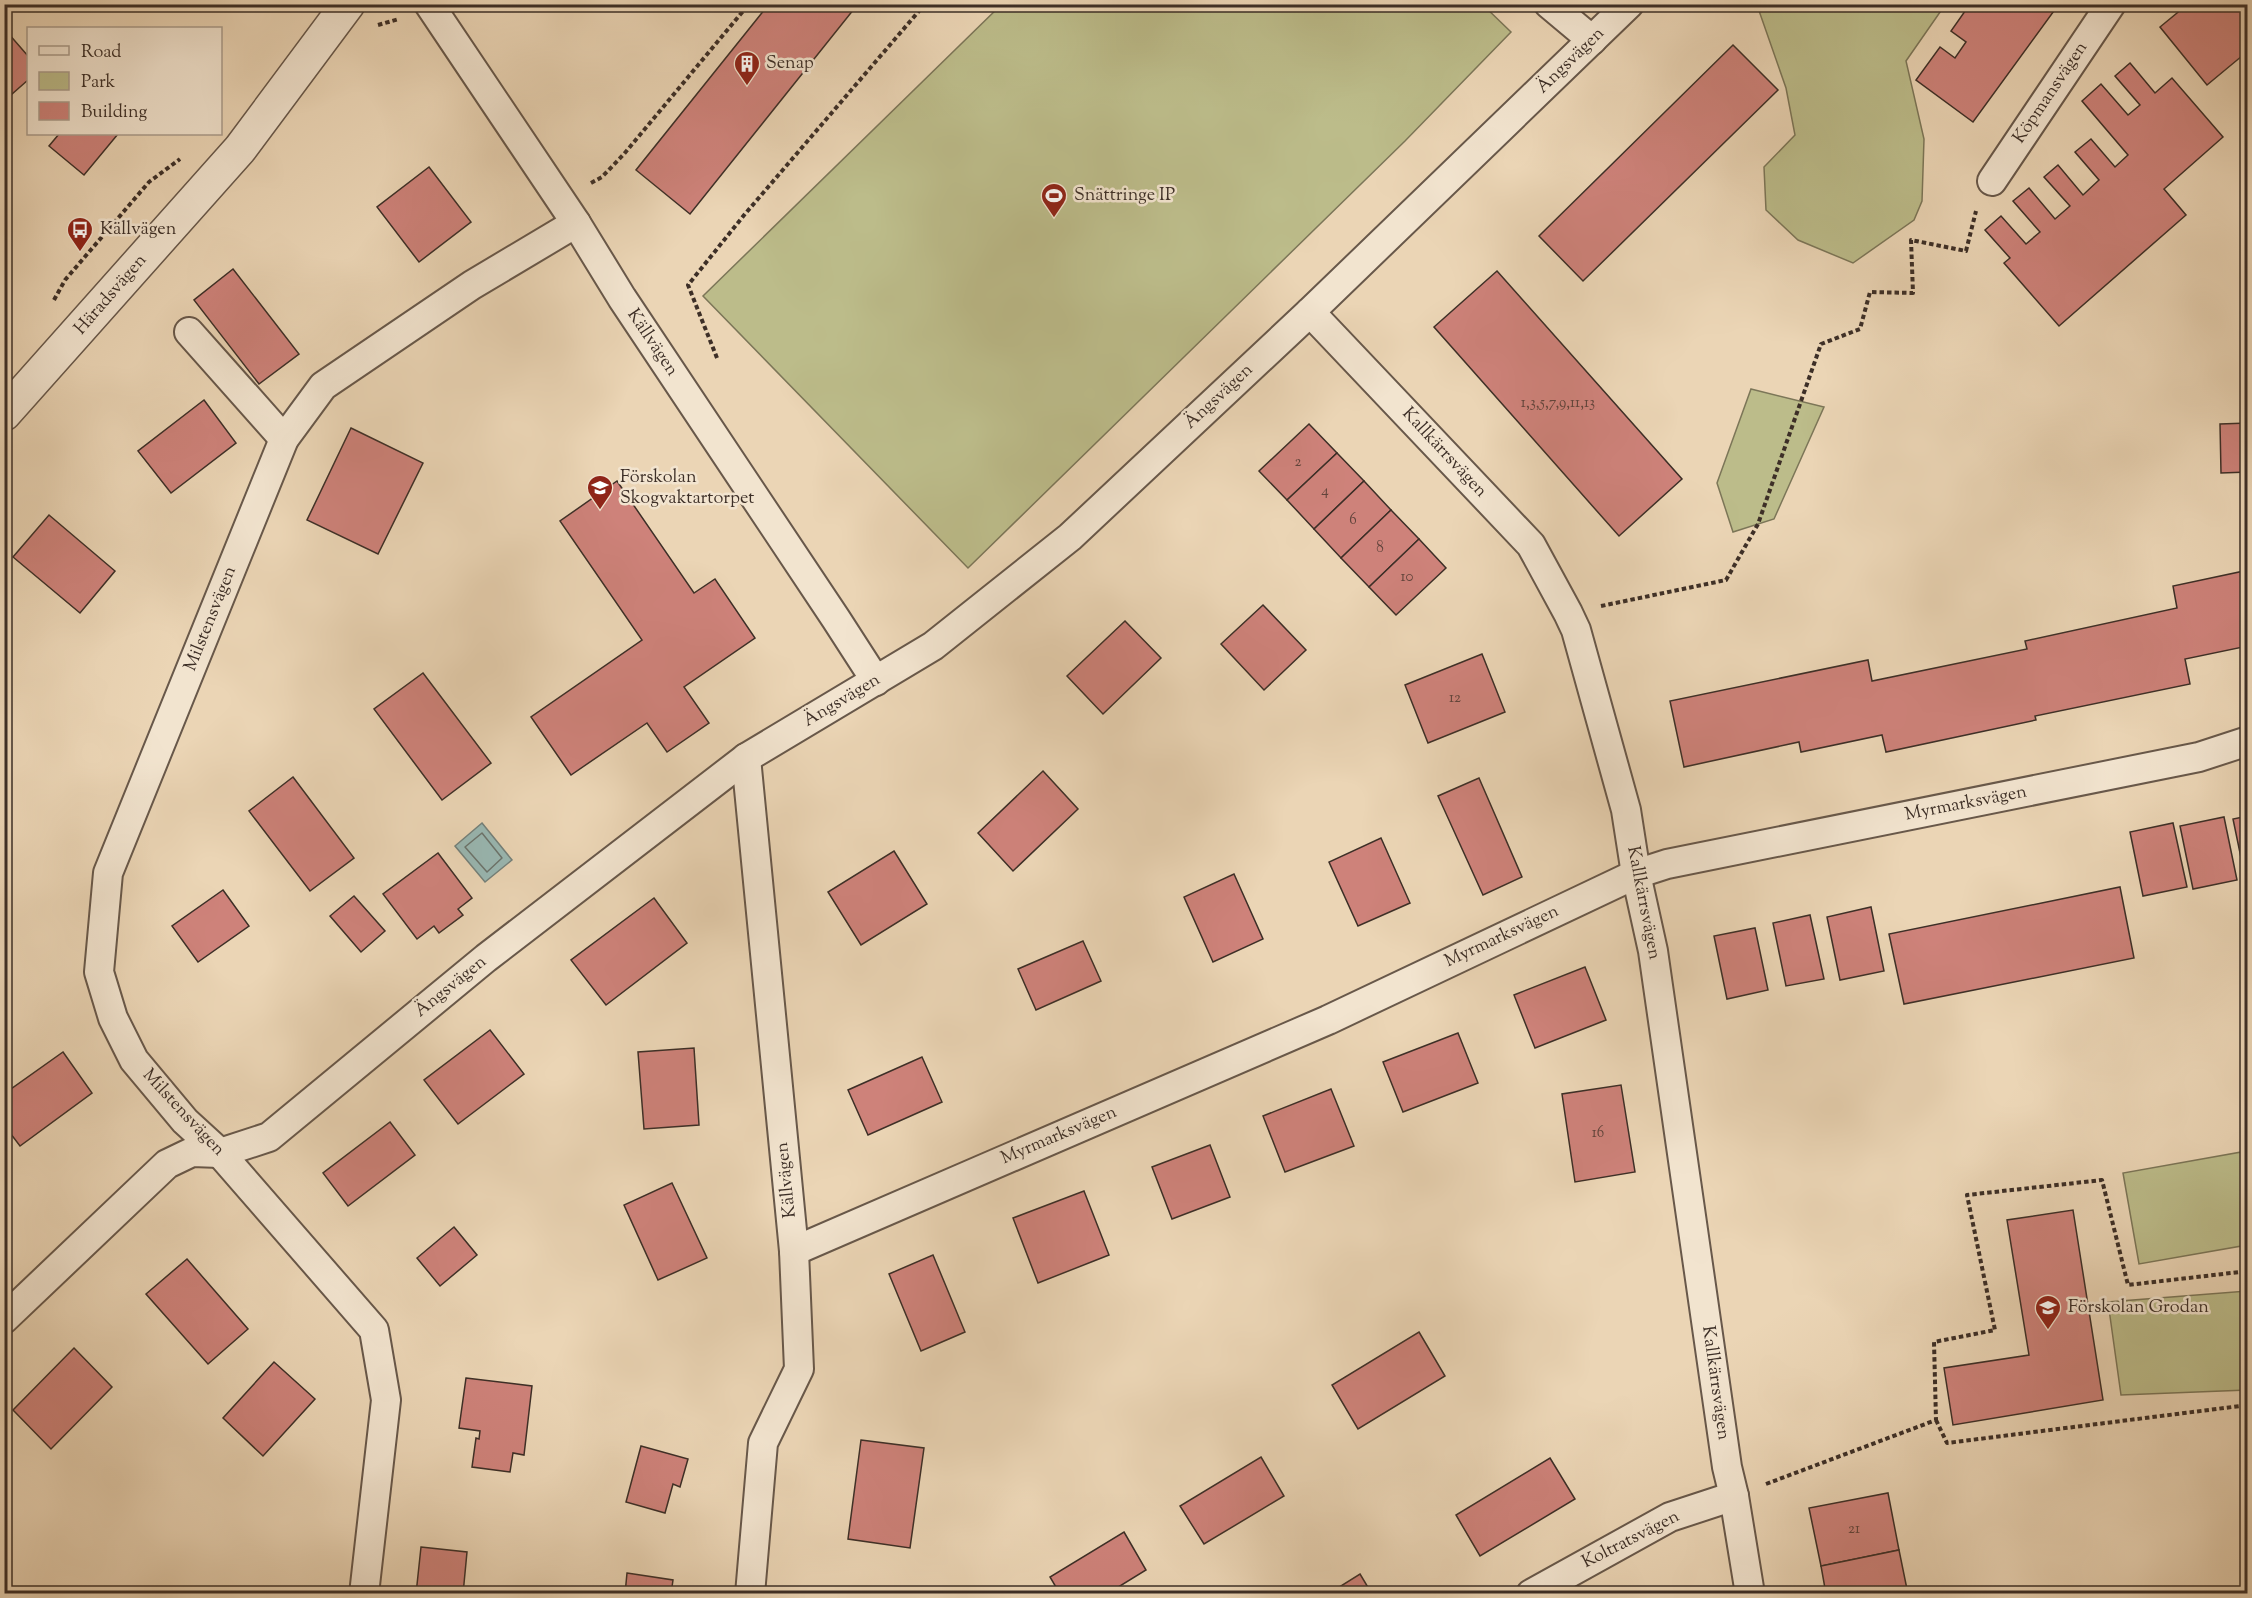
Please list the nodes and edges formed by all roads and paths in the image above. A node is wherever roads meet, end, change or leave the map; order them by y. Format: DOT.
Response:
graph roads {
  1 [pos="348,4"];
  2 [pos="429,4"];
  3 [pos="749,4"];
  4 [pos="925,4"];
  5 [pos="1549,4"];
  6 [pos="1629,4"];
  7 [pos="2111,4"];
  8 [pos="1592,40"];
  9 [pos="186,154"];
  10 [pos="1992,181"];
  11 [pos="568,212"];
  12 [pos="50,308"];
  13 [pos="1310,312"];
  14 [pos="189,332"];
  15 [pos="717,358"];
  16 [pos="4,414"];
  17 [pos="284,439"];
  18 [pos="1568,613"];
  19 [pos="876,681"];
  20 [pos="2247,741"];
  21 [pos="746,758"];
  22 [pos="1636,874"];
  23 [pos="220,1153"];
  24 [pos="794,1251"];
  25 [pos="2247,1271"];
  26 [pos="4,1319"];
  27 [pos="2247,1405"];
  28 [pos="1936,1420"];
  29 [pos="1734,1496"];
  30 [pos="364,1593"];
  31 [pos="750,1593"];
  32 [pos="1531,1593"];
  33 [pos="1750,1593"];
  1 -- 16 [label="street, Häradsvägen"];
  2 -- 11 [label="street, Källvägen"];
  3 -- 11 [label="path"];
  4 -- 15 [label="path"];
  5 -- 8 [label="street"];
  6 -- 8 [label="street, Ängsvägen"];
  7 -- 10 [label="street, Köpmansvägen"];
  8 -- 13 [label="street, Ängsvägen"];
  9 -- 12 [label="path"];
  10 -- 18 [label="path"];
  11 -- 17 [label="street, Milstensvägen"];
  11 -- 19 [label="street, Källvägen"];
  13 -- 18 [label="street, Kallkärrsvägen"];
  13 -- 19 [label="street, Ängsvägen"];
  14 -- 17 [label="street"];
  17 -- 23 [label="street, Milstensvägen"];
  18 -- 22 [label="street, Kallkärrsvägen"];
  19 -- 21 [label="street, Ängsvägen"];
  20 -- 22 [label="street, Myrmarksvägen"];
  21 -- 23 [label="street, Ängsvägen"];
  21 -- 24 [label="street, Källvägen"];
  22 -- 24 [label="street, Myrmarksvägen"];
  22 -- 29 [label="street, Kallkärrsvägen"];
  23 -- 26 [label="street, Ängsvägen"];
  23 -- 30 [label="street, Milstensvägen"];
  24 -- 31 [label="street, Källvägen"];
  25 -- 28 [label="path"];
  27 -- 28 [label="path"];
  28 -- 29 [label="path"];
  29 -- 32 [label="street, Koltratsvägen"];
  29 -- 33 [label="street, Kallkärrsvägen"];
}
